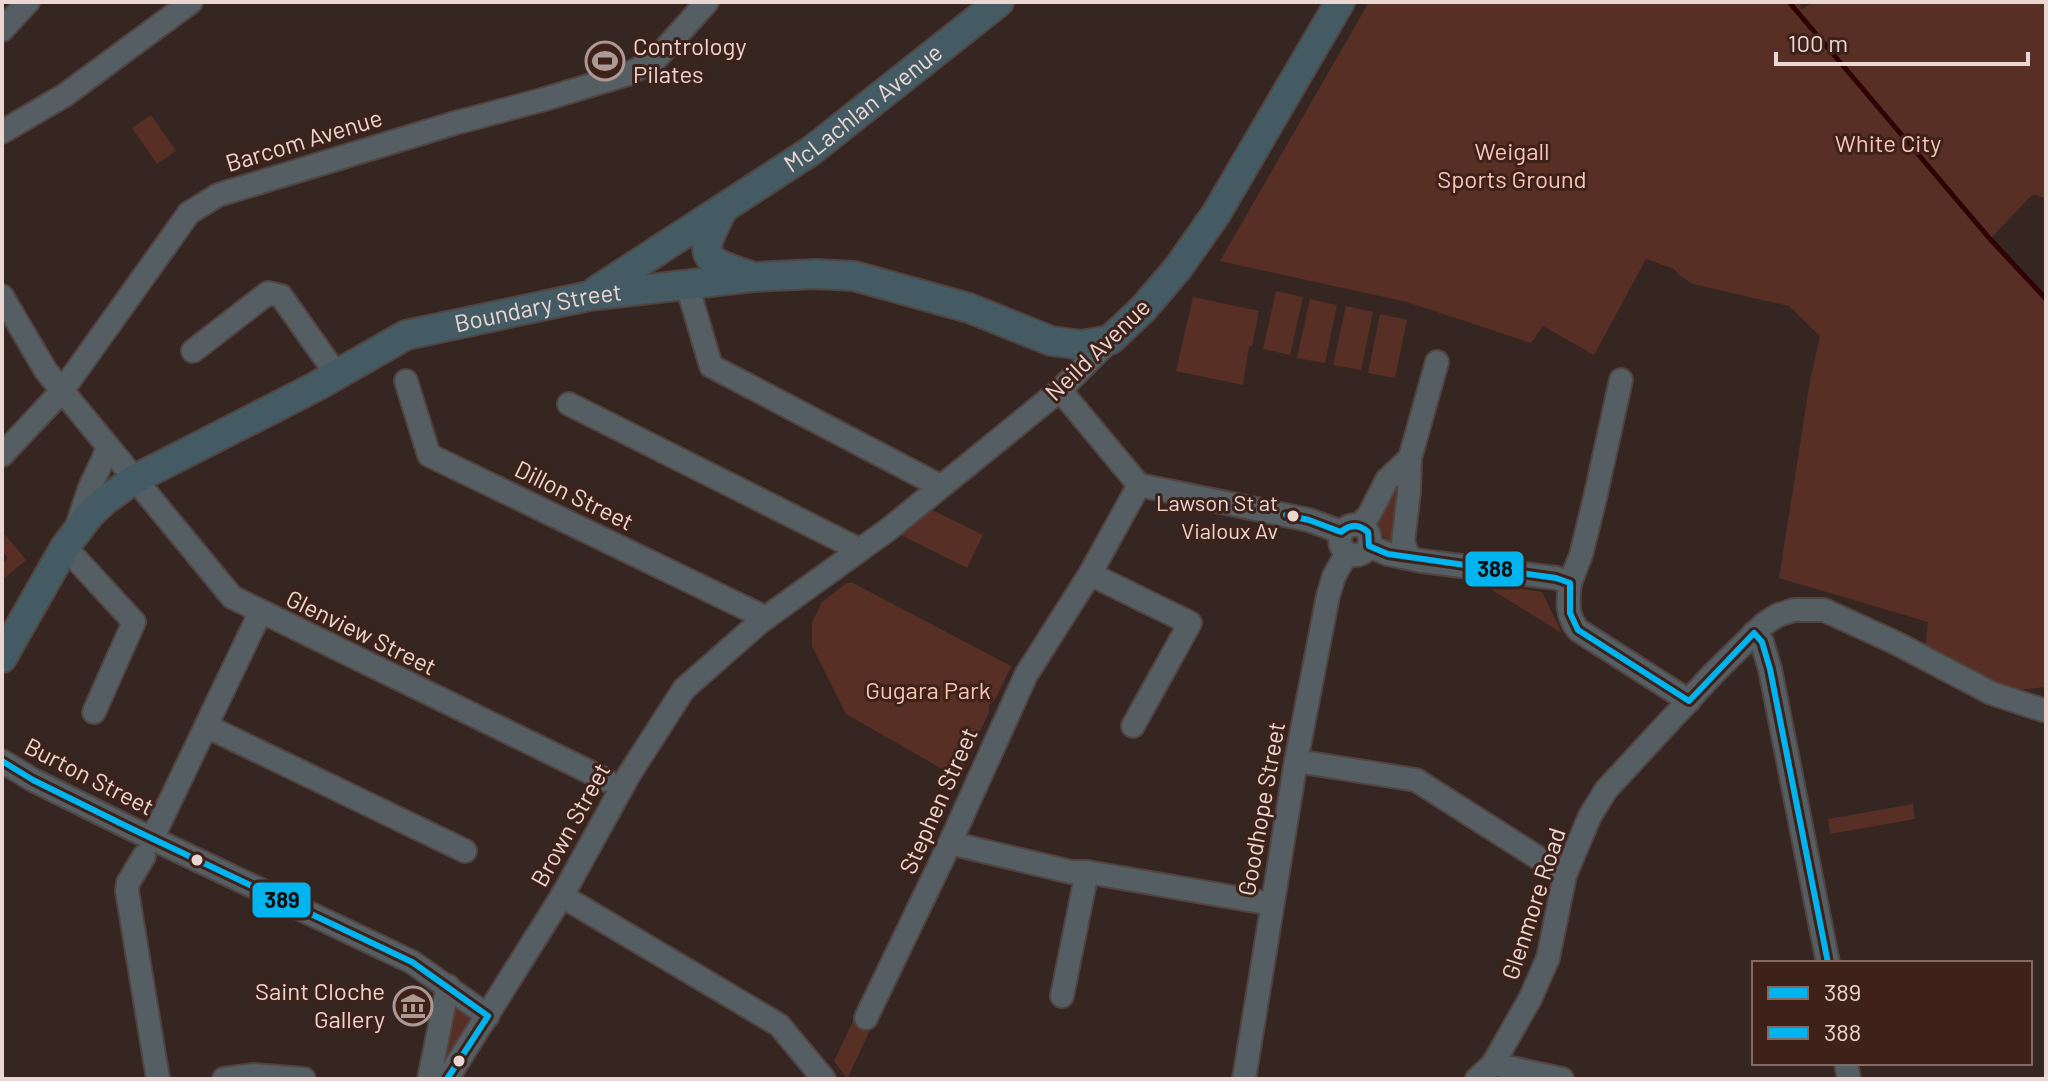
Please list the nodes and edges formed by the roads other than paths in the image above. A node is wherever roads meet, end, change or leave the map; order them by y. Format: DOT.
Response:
graph roads {
  1 [pos="28,2"];
  2 [pos="191,2"];
  3 [pos="707,2"];
  4 [pos="999,2"];
  5 [pos="1340,2"];
  6 [pos="2,30"];
  7 [pos="2,132"];
  8 [pos="722,211"];
  9 [pos="753,277"];
  10 [pos="687,285"];
  11 [pos="2,296"];
  12 [pos="589,296"];
  13 [pos="1110,340"];
  14 [pos="1051,341"];
  15 [pos="193,351"];
  16 [pos="1437,362"];
  17 [pos="337,375"];
  18 [pos="1621,380"];
  19 [pos="406,381"];
  20 [pos="1060,390"];
  21 [pos="62,391"];
  22 [pos="569,404"];
  23 [pos="108,449"];
  24 [pos="2,455"];
  25 [pos="1410,458"];
  26 [pos="133,480"];
  27 [pos="1139,485"];
  28 [pos="940,486"];
  29 [pos="1349,537"];
  30 [pos="69,542"];
  31 [pos="860,550"];
  32 [pos="1409,558"];
  33 [pos="1090,574"];
  34 [pos="1570,583"];
  35 [pos="260,613"];
  36 [pos="766,618"];
  37 [pos="1754,633"];
  38 [pos="2,658"];
  39 [pos="1689,701"];
  40 [pos="2046,711"];
  41 [pos="94,712"];
  42 [pos="206,726"];
  43 [pos="1133,726"];
  44 [pos="1296,761"];
  45 [pos="10,767"];
  46 [pos="606,780"];
  47 [pos="950,843"];
  48 [pos="148,847"];
  49 [pos="465,851"];
  50 [pos="1087,872"];
  51 [pos="1565,875"];
  52 [pos="562,896"];
  53 [pos="1272,904"];
  54 [pos="1828,961"];
  55 [pos="448,986"];
  56 [pos="1062,996"];
  57 [pos="488,1016"];
  58 [pos="866,1018"];
  59 [pos="1485,1072"];
  60 [pos="158,1079"];
  61 [pos="224,1079"];
  62 [pos="304,1079"];
  63 [pos="429,1079"];
  64 [pos="447,1079"];
  65 [pos="824,1079"];
  66 [pos="1244,1079"];
  67 [pos="1561,1079"];
  1 -- 6 [label="street"];
  2 -- 7 [label="street"];
  3 -- 21 [label="street, Barcom Avenue"];
  4 -- 8 [label="main road, McLachlan Avenue"];
  5 -- 13 [label="main road, Neild Avenue"];
  8 -- 9 [label="main road"];
  8 -- 12 [label="main road, McLachlan Avenue"];
  9 -- 10 [label="main road, Boundary Street"];
  9 -- 14 [label="main road, Boundary Street"];
  10 -- 12 [label="main road, Boundary Street"];
  10 -- 28 [label="street"];
  11 -- 21 [label="street, Glenview Street"];
  12 -- 17 [label="main road, Boundary Street"];
  13 -- 14 [label="main road, Boundary Street"];
  13 -- 20 [label="street, Neild Avenue"];
  14 -- 20 [label="street"];
  15 -- 17 [label="street"];
  16 -- 25 [label="street"];
  17 -- 26 [label="main road, Boundary Street"];
  18 -- 34 [label="street"];
  19 -- 36 [label="street, Dillon Street"];
  20 -- 27 [label="street"];
  20 -- 28 [label="street, Neild Avenue"];
  21 -- 23 [label="street, Glenview Street"];
  21 -- 24 [label="street, Barcom Avenue"];
  22 -- 31 [label="street"];
  23 -- 26 [label="street, Glenview Street"];
  23 -- 30 [label="street, Boundary Street"];
  25 -- 29 [label="street, Goodhope Street"];
  25 -- 32 [label="street"];
  26 -- 30 [label="main road, Boundary Street"];
  26 -- 35 [label="street, Glenview Street"];
  27 -- 29 [label="street"];
  27 -- 33 [label="street, Stephen Street"];
  28 -- 31 [label="street, Neild Avenue"];
  29 -- 32 [label="street"];
  29 -- 44 [label="street, Goodhope Street"];
  30 -- 38 [label="main road, Boundary Street"];
  30 -- 41 [label="street"];
  31 -- 36 [label="street, Neild Avenue"];
  32 -- 34 [label="street"];
  33 -- 43 [label="street"];
  33 -- 47 [label="street, Stephen Street"];
  34 -- 39 [label="street"];
  35 -- 42 [label="street"];
  35 -- 46 [label="street, Glenview Street"];
  36 -- 52 [label="street, Brown Street"];
  37 -- 39 [label="street, Glenmore Road"];
  37 -- 40 [label="street, Glenmore Road"];
  37 -- 54 [label="street"];
  39 -- 51 [label="street, Glenmore Road"];
  42 -- 48 [label="street"];
  42 -- 49 [label="street"];
  44 -- 51 [label="street"];
  44 -- 53 [label="street, Goodhope Street"];
  45 -- 48 [label="street, Burton Street"];
  47 -- 50 [label="street"];
  47 -- 58 [label="street, Stephen Street"];
  48 -- 55 [label="street, Burton Street"];
  48 -- 60 [label="street"];
  50 -- 53 [label="street"];
  50 -- 56 [label="street"];
  51 -- 59 [label="street, Glenmore Road"];
  52 -- 57 [label="street, Brown Street"];
  52 -- 65 [label="street"];
  53 -- 66 [label="street, Goodhope Street"];
  55 -- 57 [label="street, Burton Street"];
  55 -- 63 [label="street"];
  57 -- 64 [label="street, Brown Street"];
  59 -- 67 [label="street"];
  61 -- 62 [label="street"];
}
